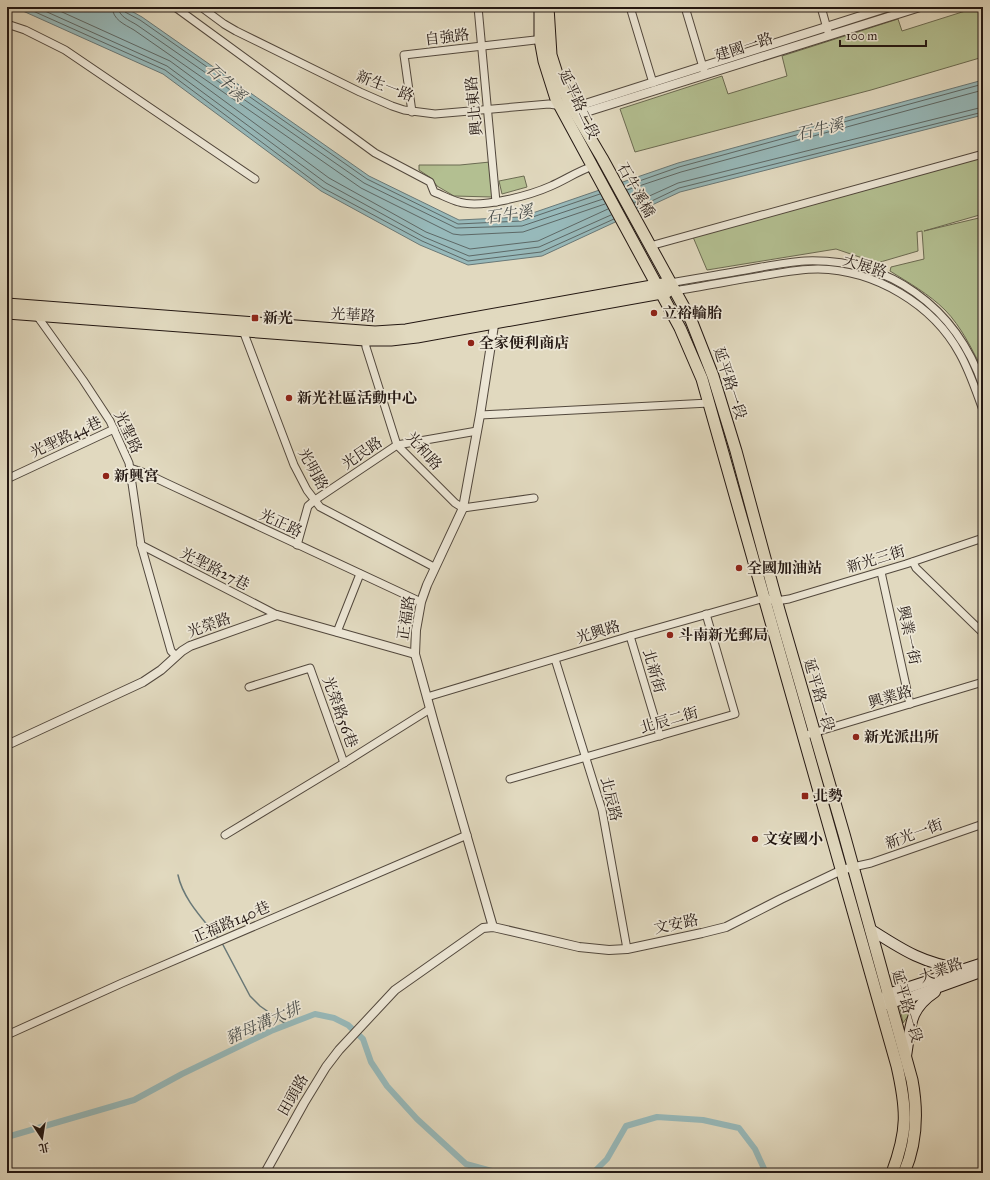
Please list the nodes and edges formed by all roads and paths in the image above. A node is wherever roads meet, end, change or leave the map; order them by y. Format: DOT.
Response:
graph roads {
  1 [pos="175,7"];
  2 [pos="201,7"];
  3 [pos="478,7"];
  4 [pos="540,7"];
  5 [pos="548,7"];
  6 [pos="630,7"];
  7 [pos="685,7"];
  8 [pos="821,7"];
  9 [pos="889,7"];
  10 [pos="920,7"];
  11 [pos="7,24"];
  12 [pos="826,26"];
  13 [pos="829,35"];
  14 [pos="545,39"];
  15 [pos="481,46"];
  16 [pos="704,71"];
  17 [pos="653,83"];
  18 [pos="569,107"];
  19 [pos="488,109"];
  20 [pos="412,112"];
  21 [pos="983,154"];
  22 [pos="602,158"];
  23 [pos="592,165"];
  24 [pos="255,179"];
  25 [pos="496,202"];
  26 [pos="634,241"];
  27 [pos="648,241"];
  28 [pos="672,287"];
  29 [pos="659,289"];
  30 [pos="7,304"];
  31 [pos="33,310"];
  32 [pos="7,313"];
  33 [pos="495,318"];
  34 [pos="242,327"];
  35 [pos="365,336"];
  36 [pos="983,386"];
  37 [pos="709,403"];
  38 [pos="983,410"];
  39 [pos="480,415"];
  40 [pos="114,429"];
  41 [pos="477,431"];
  42 [pos="397,445"];
  43 [pos="736,451"];
  44 [pos="723,455"];
  45 [pos="130,468"];
  46 [pos="7,479"];
  47 [pos="534,498"];
  48 [pos="315,500"];
  49 [pos="463,508"];
  50 [pos="755,522"];
  51 [pos="743,526"];
  52 [pos="983,538"];
  53 [pos="141,545"];
  54 [pos="297,545"];
  55 [pos="913,562"];
  56 [pos="434,567"];
  57 [pos="881,572"];
  58 [pos="360,574"];
  59 [pos="764,598"];
  60 [pos="776,601"];
  61 [pos="421,602"];
  62 [pos="706,614"];
  63 [pos="277,615"];
  64 [pos="337,632"];
  65 [pos="983,633"];
  66 [pos="630,636"];
  67 [pos="415,654"];
  68 [pos="176,656"];
  69 [pos="555,659"];
  70 [pos="983,682"];
  71 [pos="249,687"];
  72 [pos="427,697"];
  73 [pos="910,704"];
  74 [pos="430,709"];
  75 [pos="814,733"];
  76 [pos="660,736"];
  77 [pos="803,736"];
  78 [pos="7,745"];
  79 [pos="586,757"];
  80 [pos="344,763"];
  81 [pos="510,779"];
  82 [pos="983,824"];
  83 [pos="225,835"];
  84 [pos="467,835"];
  85 [pos="853,867"];
  86 [pos="842,870"];
  87 [pos="493,927"];
  88 [pos="870,929"];
  89 [pos="627,949"];
  90 [pos="983,963"];
  91 [pos="966,969"];
  92 [pos="983,971"];
  93 [pos="947,984"];
  94 [pos="886,1001"];
  95 [pos="7,1035"];
  96 [pos="906,1056"];
  97 [pos="910,1126"];
  98 [pos="265,1173"];
  99 [pos="892,1173"];
  100 [pos="904,1173"];
  1 -- 25 [label="street"];
  2 -- 20 [label="street, 新生一路"];
  3 -- 15 [label="street, 興北東路"];
  4 -- 14 [label="main road, 延平路二段"];
  5 -- 14 [label="main road, 延平路二段"];
  6 -- 17 [label="street"];
  7 -- 16 [label="street"];
  8 -- 12 [label="street"];
  9 -- 12 [label="street, 建國一路"];
  10 -- 13 [label="street, 建國一路"];
  11 -- 24 [label="street"];
  12 -- 13 [label="street"];
  12 -- 16 [label="street, 建國一路"];
  13 -- 16 [label="street, 建國一路"];
  14 -- 15 [label="street, 自強路"];
  14 -- 18 [label="main road, 延平路二段"];
  15 -- 19 [label="street, 興北東路"];
  15 -- 20 [label="street, 自強路"];
  16 -- 17 [label="street, 建國一路"];
  16 -- 18 [label="street, 建國一路"];
  17 -- 18 [label="street, 建國一路"];
  18 -- 19 [label="street, 新生一路"];
  18 -- 22 [label="main road, 延平路二段"];
  18 -- 23 [label="main road, 延平路二段"];
  19 -- 20 [label="street, 新生一路"];
  19 -- 25 [label="street, 興北東路"];
  21 -- 27 [label="street"];
  22 -- 27 [label="main road, 石牛溪橋"];
  23 -- 25 [label="street"];
  23 -- 26 [label="main road, 石牛溪橋"];
  26 -- 29 [label="main road, 延平路一段"];
  27 -- 28 [label="main road, 延平路一段"];
  28 -- 29 [label="main road, 光華路"];
  28 -- 36 [label="street, 大展路"];
  28 -- 38 [label="street, 大展路"];
  28 -- 43 [label="main road, 延平路一段"];
  29 -- 33 [label="main road, 光華路"];
  29 -- 37 [label="main road, 延平路一段"];
  30 -- 31 [label="main road"];
  31 -- 32 [label="main road"];
  31 -- 34 [label="main road, 光華路"];
  31 -- 40 [label="street, 光聖路"];
  33 -- 35 [label="main road, 光華路"];
  33 -- 39 [label="street, 正福路"];
  34 -- 35 [label="main road, 光華路"];
  34 -- 48 [label="street, 光明路"];
  35 -- 42 [label="street, 光和路"];
  37 -- 39 [label="street"];
  37 -- 44 [label="main road, 延平路一段"];
  39 -- 41 [label="street, 正福路"];
  40 -- 45 [label="street, 光聖路"];
  40 -- 46 [label="street, 光聖路44巷"];
  41 -- 42 [label="street, 光民路"];
  41 -- 49 [label="street, 正福路"];
  42 -- 48 [label="street, 光民路"];
  42 -- 49 [label="street, 光和路"];
  43 -- 44 [label="main road"];
  43 -- 50 [label="main road, 延平路一段"];
  44 -- 51 [label="main road, 延平路一段"];
  45 -- 53 [label="street, 光聖路"];
  45 -- 54 [label="street, 光正路"];
  47 -- 49 [label="street"];
  48 -- 54 [label="street, 光民路"];
  48 -- 56 [label="street, 光明路"];
  49 -- 56 [label="street, 正福路"];
  50 -- 51 [label="main road"];
  50 -- 60 [label="main road, 延平路一段"];
  51 -- 59 [label="main road, 延平路一段"];
  52 -- 55 [label="street, 新光三街"];
  53 -- 63 [label="street, 光聖路27巷"];
  53 -- 68 [label="street, 光聖路"];
  54 -- 58 [label="street, 光正路"];
  55 -- 57 [label="street, 新光三街"];
  55 -- 65 [label="street"];
  56 -- 61 [label="street, 正福路"];
  57 -- 60 [label="street, 新光三街"];
  57 -- 73 [label="street, 興業一街"];
  58 -- 61 [label="street, 光正路"];
  58 -- 64 [label="street"];
  59 -- 60 [label="street, 光興路"];
  59 -- 62 [label="street, 光興路"];
  59 -- 77 [label="main road, 延平路一段"];
  60 -- 75 [label="main road, 延平路一段"];
  61 -- 67 [label="street, 正福路"];
  62 -- 66 [label="street, 光興路"];
  62 -- 76 [label="street, 北辰二街"];
  63 -- 64 [label="street"];
  63 -- 68 [label="street, 光榮路"];
  64 -- 67 [label="street"];
  66 -- 69 [label="street, 光興路"];
  66 -- 76 [label="street, 北新街"];
  67 -- 72 [label="street, 正福路"];
  68 -- 78 [label="street, 光榮路"];
  69 -- 72 [label="street, 光興路"];
  69 -- 79 [label="street, 北辰路"];
  70 -- 73 [label="street, 興業路"];
  71 -- 80 [label="street, 光榮路56巷"];
  72 -- 74 [label="street, 正福路"];
  73 -- 75 [label="street, 興業路"];
  74 -- 80 [label="street"];
  74 -- 84 [label="street, 正福路"];
  75 -- 77 [label="street, 興業路"];
  75 -- 85 [label="main road, 延平路一段"];
  76 -- 79 [label="street, 北辰二街"];
  77 -- 86 [label="main road, 延平路一段"];
  79 -- 81 [label="street, 北辰二街"];
  79 -- 89 [label="street, 北辰路"];
  80 -- 83 [label="street, 光榮路56巷"];
  82 -- 85 [label="street, 新光一街"];
  84 -- 87 [label="street, 正福路"];
  84 -- 95 [label="street, 正福路140巷"];
  85 -- 86 [label="street, 文安路"];
  85 -- 88 [label="main road, 延平路一段"];
  86 -- 89 [label="street, 文安路"];
  86 -- 94 [label="main road, 延平路一段"];
  87 -- 89 [label="street, 文安路"];
  87 -- 98 [label="street, 田頭路"];
  88 -- 91 [label="main road"];
  88 -- 94 [label="main road, 延平路一段"];
  90 -- 91 [label="main road, 大業路"];
  91 -- 94 [label="main road, 大業路"];
  92 -- 93 [label="main road, 大業路"];
  93 -- 94 [label="main road, 大業路"];
  93 -- 96 [label="main road"];
  94 -- 96 [label="main road, 延平路一段"];
  94 -- 97 [label="main road, 延平路一段"];
  96 -- 97 [label="main road, 延平路一段"];
  97 -- 99 [label="main road, 延平路一段"];
  97 -- 100 [label="main road, 延平路一段"];
}
